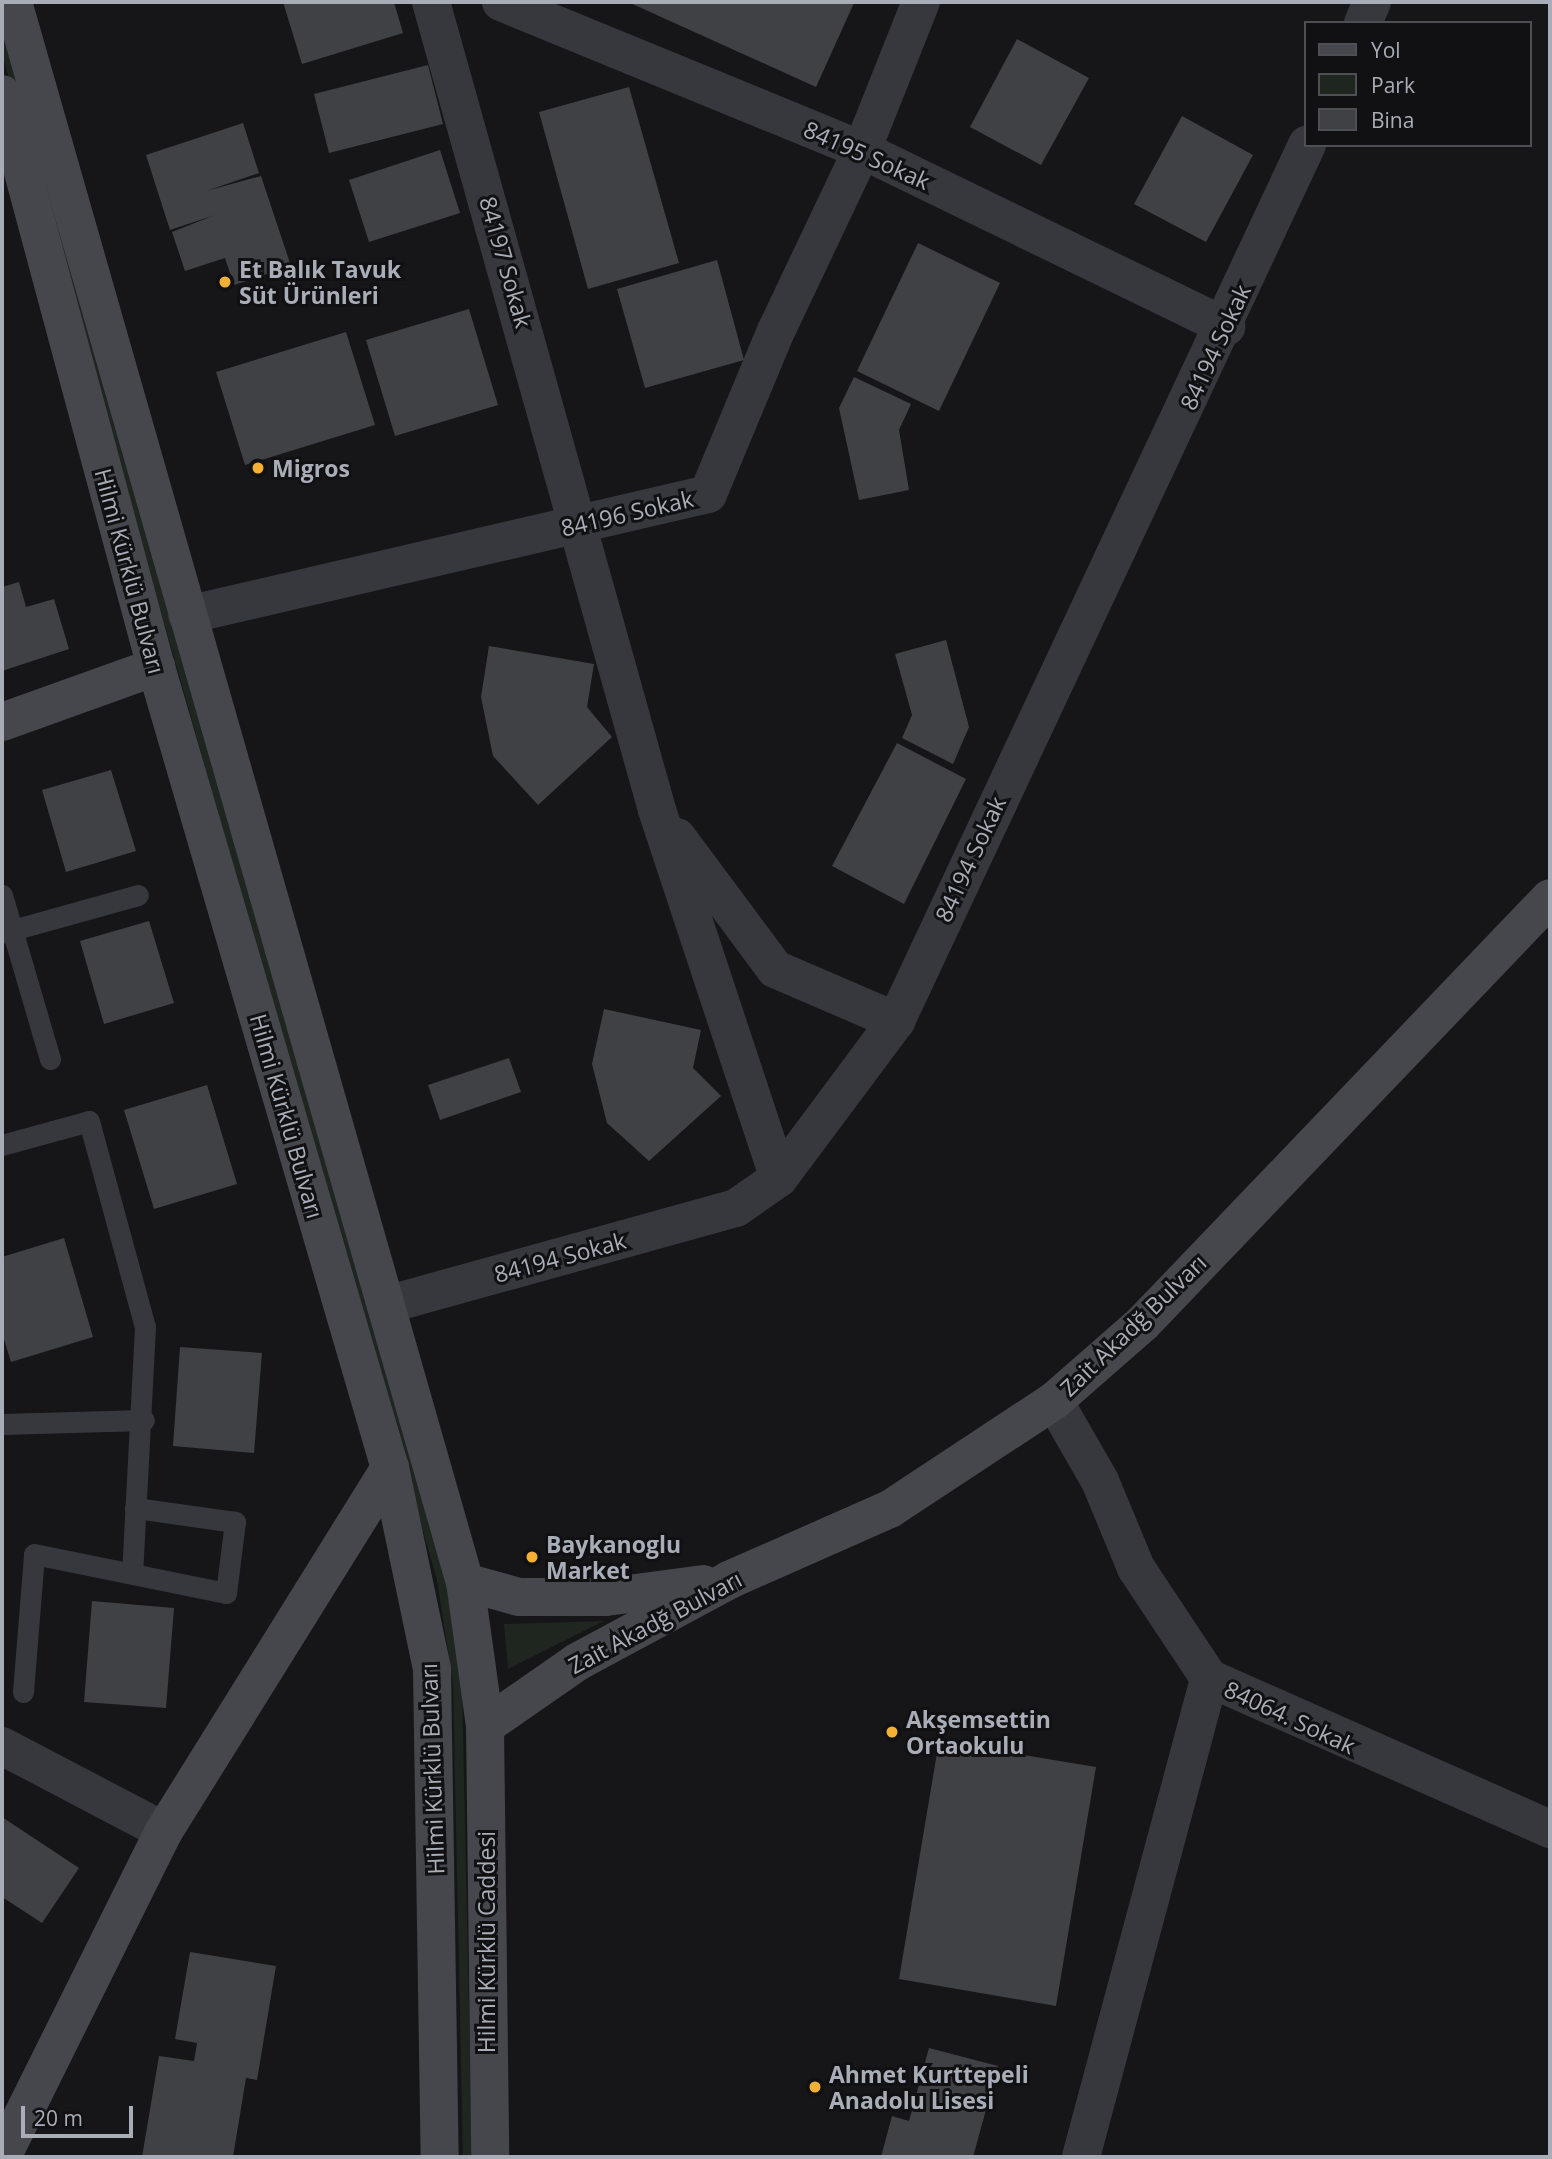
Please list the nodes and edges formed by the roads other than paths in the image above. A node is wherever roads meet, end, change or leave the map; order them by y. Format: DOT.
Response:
graph roads {
  1 [pos="13,2"];
  2 [pos="430,2"];
  3 [pos="501,2"];
  4 [pos="921,2"];
  5 [pos="1372,2"];
  6 [pos="1364,21"];
  7 [pos="2,94"];
  8 [pos="1306,147"];
  9 [pos="862,150"];
  10 [pos="1226,327"];
  11 [pos="581,523"];
  12 [pos="187,615"];
  13 [pos="156,667"];
  14 [pos="2,722"];
  15 [pos="657,810"];
  16 [pos="2,895"];
  17 [pos="138,895"];
  18 [pos="1550,898"];
  19 [pos="7,932"];
  20 [pos="896,1021"];
  21 [pos="50,1059"];
  22 [pos="2,1145"];
  23 [pos="779,1178"];
  24 [pos="386,1305"];
  25 [pos="1054,1401"];
  26 [pos="144,1420"];
  27 [pos="2,1424"];
  28 [pos="390,1468"];
  29 [pos="135,1508"];
  30 [pos="132,1572"];
  31 [pos="729,1580"];
  32 [pos="465,1582"];
  33 [pos="1209,1678"];
  34 [pos="23,1692"];
  35 [pos="485,1726"];
  36 [pos="2,1746"];
  37 [pos="1550,1829"];
  38 [pos="164,1832"];
  39 [pos="2,2157"];
  40 [pos="440,2157"];
  41 [pos="490,2157"];
  42 [pos="1081,2157"];
  1 -- 12 [label="main road, Hilmi Kürklü Bulvarı"];
  2 -- 11 [label="street, 84197 Sokak"];
  3 -- 9 [label="street, 84195 Sokak"];
  4 -- 9 [label="street, 84196 Sokak"];
  5 -- 6 [label="street"];
  7 -- 13 [label="main road, Hilmi Kürklü Bulvarı"];
  8 -- 10 [label="street, 84194 Sokak"];
  9 -- 10 [label="street, 84195 Sokak"];
  9 -- 11 [label="street, 84196 Sokak"];
  10 -- 20 [label="street, 84194 Sokak"];
  11 -- 12 [label="street, 84196 Sokak"];
  11 -- 15 [label="street, 84197 Sokak"];
  12 -- 24 [label="main road, Hilmi Kürklü Bulvarı"];
  13 -- 14 [label="main road"];
  13 -- 28 [label="main road, Hilmi Kürklü Bulvarı"];
  15 -- 20 [label="street"];
  15 -- 23 [label="street, 84197 Sokak"];
  16 -- 19 [label="lane"];
  17 -- 19 [label="lane"];
  18 -- 25 [label="main road, Zait Akadğ Bulvarı"];
  19 -- 21 [label="lane"];
  20 -- 23 [label="street, 84194 Sokak"];
  22 -- 26 [label="lane"];
  23 -- 24 [label="street, 84194 Sokak"];
  24 -- 32 [label="main road, Hilmi Kürklü Bulvarı"];
  25 -- 31 [label="main road, Zait Akadğ Bulvarı"];
  25 -- 33 [label="street, 84064. Sokak"];
  26 -- 27 [label="lane"];
  26 -- 29 [label="lane"];
  28 -- 38 [label="main road"];
  28 -- 40 [label="main road, Hilmi Kürklü Bulvarı"];
  29 -- 30 [label="lane"];
  29 -- 30 [label="lane"];
  30 -- 34 [label="lane"];
  31 -- 32 [label="main road"];
  31 -- 35 [label="main road, Zait Akadğ Bulvarı"];
  32 -- 35 [label="main road, Hilmi Kürklü Bulvarı"];
  33 -- 37 [label="street, 84064. Sokak"];
  33 -- 42 [label="street"];
  35 -- 41 [label="main road, Hilmi Kürklü Caddesi"];
  36 -- 38 [label="street"];
  38 -- 39 [label="main road"];
}
